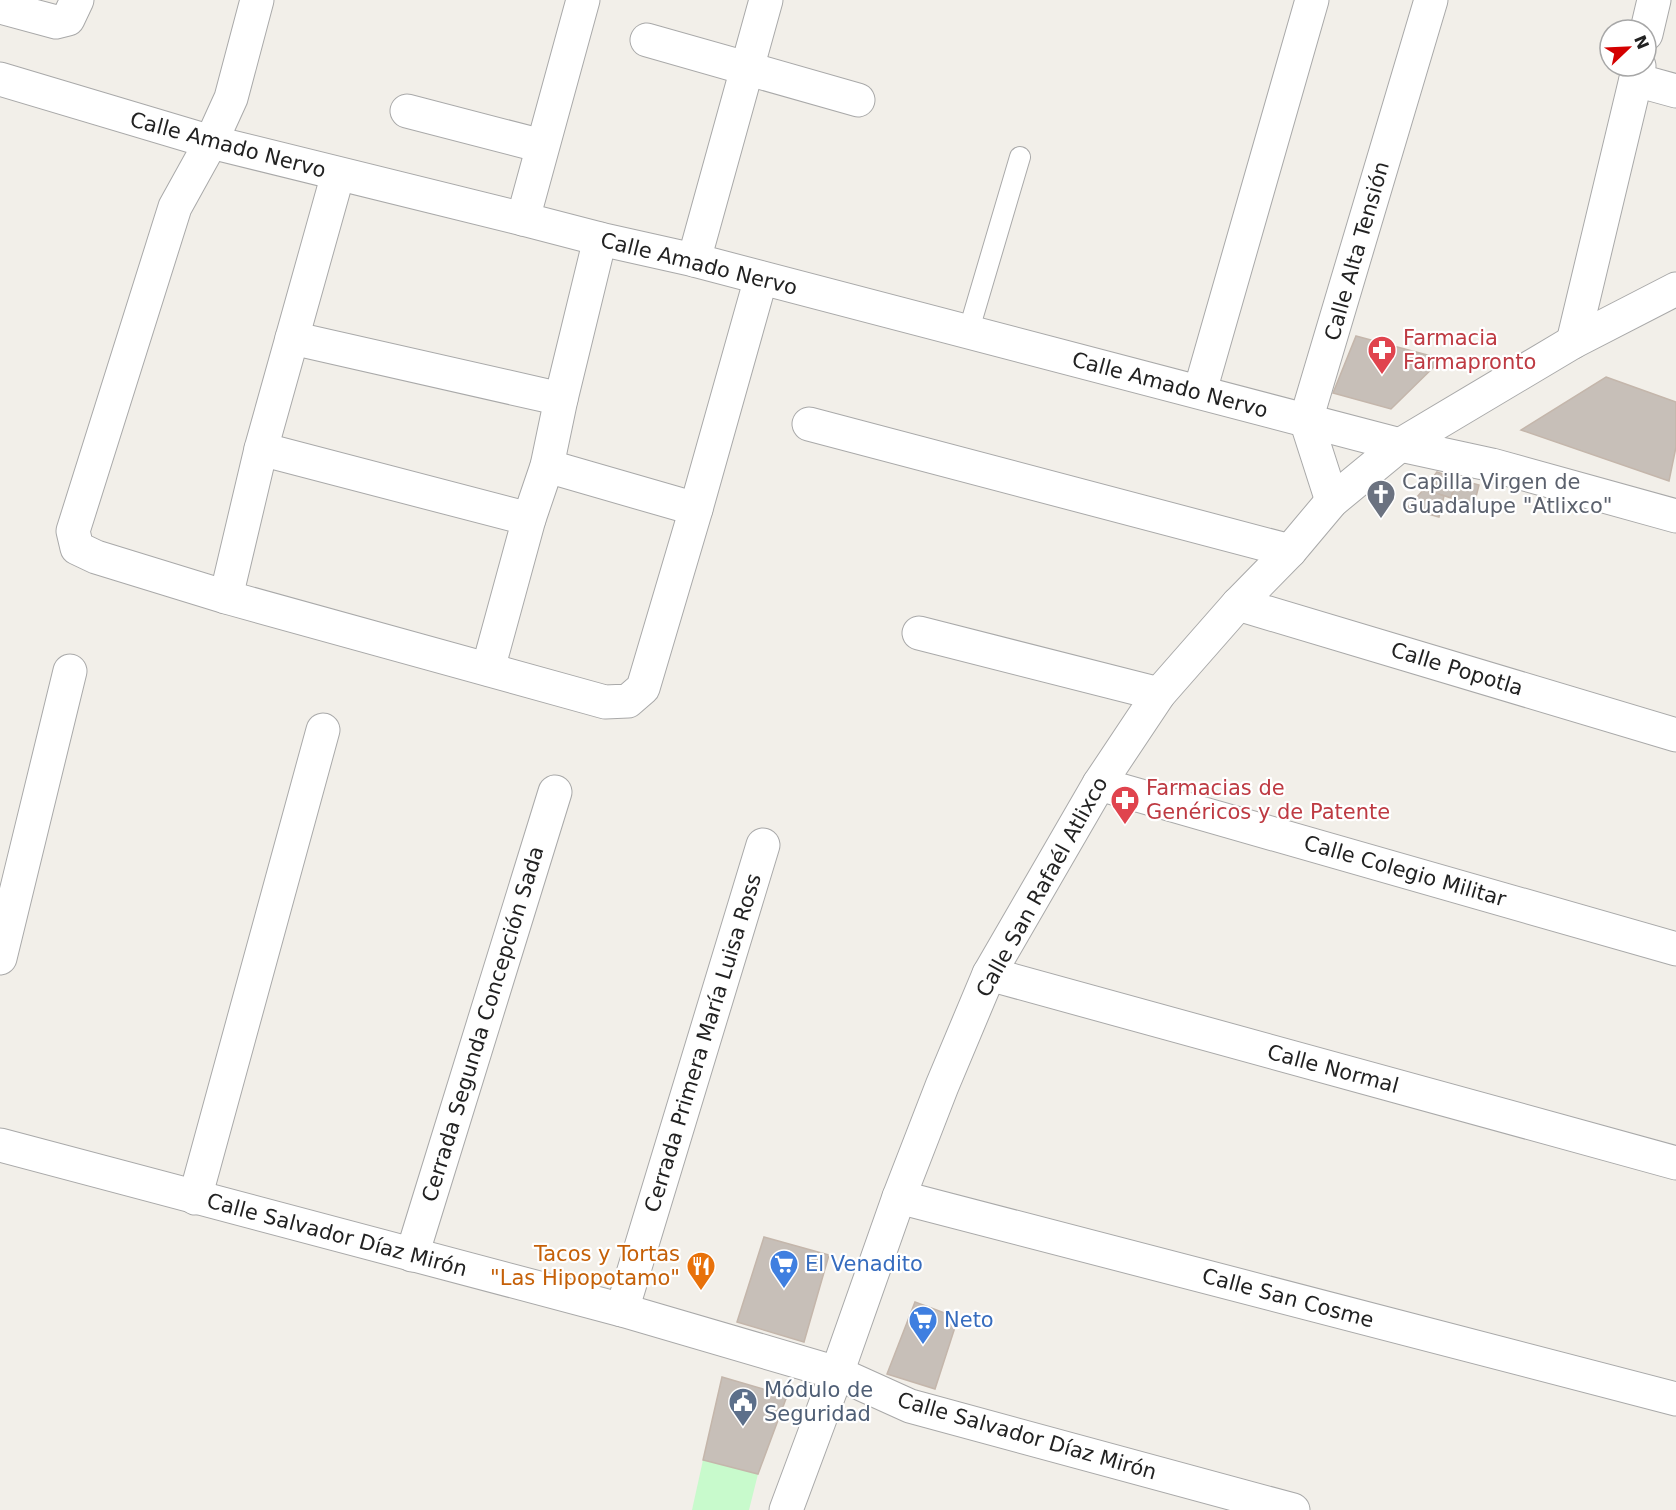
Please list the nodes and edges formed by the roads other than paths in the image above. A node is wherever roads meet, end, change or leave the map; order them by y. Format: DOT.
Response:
graph roads {
  1 [pos="77,0"];
  2 [pos="257,0"];
  3 [pos="583,0"];
  4 [pos="766,0"];
  5 [pos="1312,0"];
  6 [pos="1431,0"];
  7 [pos="1654,0"];
  8 [pos="0,7"];
  9 [pos="1650,18"];
  10 [pos="647,40"];
  11 [pos="748,68"];
  12 [pos="1636,78"];
  13 [pos="1647,78"];
  14 [pos="0,79"];
  15 [pos="1676,92"];
  16 [pos="858,100"];
  17 [pos="407,111"];
  18 [pos="211,142"];
  19 [pos="542,146"];
  20 [pos="1020,157"];
  21 [pos="338,174"];
  22 [pos="523,219"];
  23 [pos="600,239"];
  24 [pos="694,260"];
  25 [pos="761,278"];
  26 [pos="1676,289"];
  27 [pos="968,333"];
  28 [pos="292,338"];
  29 [pos="1573,342"];
  30 [pos="1200,392"];
  31 [pos="561,399"];
  32 [pos="1306,420"];
  33 [pos="809,424"];
  34 [pos="1400,445"];
  35 [pos="261,448"];
  36 [pos="547,466"];
  37 [pos="1332,501"];
  38 [pos="696,509"];
  39 [pos="1676,516"];
  40 [pos="529,519"];
  41 [pos="1290,551"];
  42 [pos="226,597"];
  43 [pos="1238,604"];
  44 [pos="919,633"];
  45 [pos="488,669"];
  46 [pos="70,671"];
  47 [pos="1159,694"];
  48 [pos="323,730"];
  49 [pos="1676,735"];
  50 [pos="1099,784"];
  51 [pos="555,792"];
  52 [pos="764,845"];
  53 [pos="1676,949"];
  54 [pos="0,958"];
  55 [pos="989,974"];
  56 [pos="0,1146"];
  57 [pos="1676,1164"];
  58 [pos="899,1197"];
  59 [pos="195,1198"];
  60 [pos="412,1255"];
  61 [pos="622,1310"];
  62 [pos="837,1373"];
  63 [pos="1676,1399"];
  64 [pos="786,1510"];
  65 [pos="1293,1510"];
  1 -- 8 [label="street"];
  2 -- 18 [label="street"];
  3 -- 19 [label="street"];
  4 -- 11 [label="street"];
  5 -- 30 [label="street"];
  6 -- 32 [label="street, Calle Alta Tensión"];
  7 -- 9 [label="street"];
  10 -- 11 [label="street"];
  11 -- 16 [label="street"];
  11 -- 24 [label="street"];
  12 -- 29 [label="street"];
  13 -- 15 [label="street"];
  14 -- 18 [label="street, Calle Amado Nervo"];
  17 -- 19 [label="street"];
  18 -- 21 [label="street, Calle Amado Nervo"];
  18 -- 42 [label="street"];
  19 -- 22 [label="street"];
  20 -- 27 [label="lane"];
  21 -- 22 [label="street, Calle Amado Nervo"];
  21 -- 28 [label="street"];
  22 -- 23 [label="street, Calle Amado Nervo"];
  23 -- 24 [label="street, Calle Amado Nervo"];
  23 -- 31 [label="street"];
  24 -- 25 [label="street, Calle Amado Nervo"];
  25 -- 27 [label="street, Calle Amado Nervo"];
  25 -- 38 [label="street"];
  26 -- 29 [label="street, Calle San Rafaél Atlixco"];
  27 -- 30 [label="street, Calle Amado Nervo"];
  28 -- 31 [label="street"];
  28 -- 35 [label="street"];
  29 -- 34 [label="street, Calle San Rafaél Atlixco"];
  30 -- 32 [label="street, Calle Amado Nervo"];
  31 -- 36 [label="street"];
  32 -- 34 [label="street, Calle Amado Nervo"];
  32 -- 37 [label="street"];
  33 -- 41 [label="street"];
  34 -- 37 [label="street, Calle San Rafaél Atlixco"];
  34 -- 39 [label="street, Calle Amado Nervo"];
  35 -- 40 [label="street"];
  35 -- 42 [label="street"];
  36 -- 38 [label="street"];
  36 -- 40 [label="street"];
  37 -- 41 [label="street, Calle San Rafaél Atlixco"];
  38 -- 45 [label="street"];
  40 -- 45 [label="street"];
  41 -- 43 [label="street, Calle San Rafaél Atlixco"];
  42 -- 45 [label="street"];
  43 -- 47 [label="street, Calle San Rafaél Atlixco"];
  43 -- 49 [label="street, Calle Popotla"];
  44 -- 47 [label="street"];
  46 -- 54 [label="street"];
  47 -- 50 [label="street, Calle San Rafaél Atlixco"];
  48 -- 59 [label="street"];
  50 -- 53 [label="street, Calle Colegio Militar"];
  50 -- 55 [label="street, Calle San Rafaél Atlixco"];
  51 -- 60 [label="street, Cerrada Segunda Concepción Sada"];
  52 -- 61 [label="street, Cerrada Primera María Luisa Ross"];
  55 -- 57 [label="street, Calle Normal"];
  55 -- 58 [label="street, Calle San Rafaél Atlixco"];
  56 -- 59 [label="street, Calle Salvador Díaz Mirón"];
  58 -- 62 [label="street, Calle San Rafaél Atlixco"];
  58 -- 63 [label="street, Calle San Cosme"];
  59 -- 60 [label="street, Calle Salvador Díaz Mirón"];
  60 -- 61 [label="street, Calle Salvador Díaz Mirón"];
  61 -- 62 [label="street, Calle Salvador Díaz Mirón"];
  62 -- 64 [label="street, Calle San Rafaél Atlixco"];
  62 -- 65 [label="street, Calle Salvador Díaz Mirón"];
}
